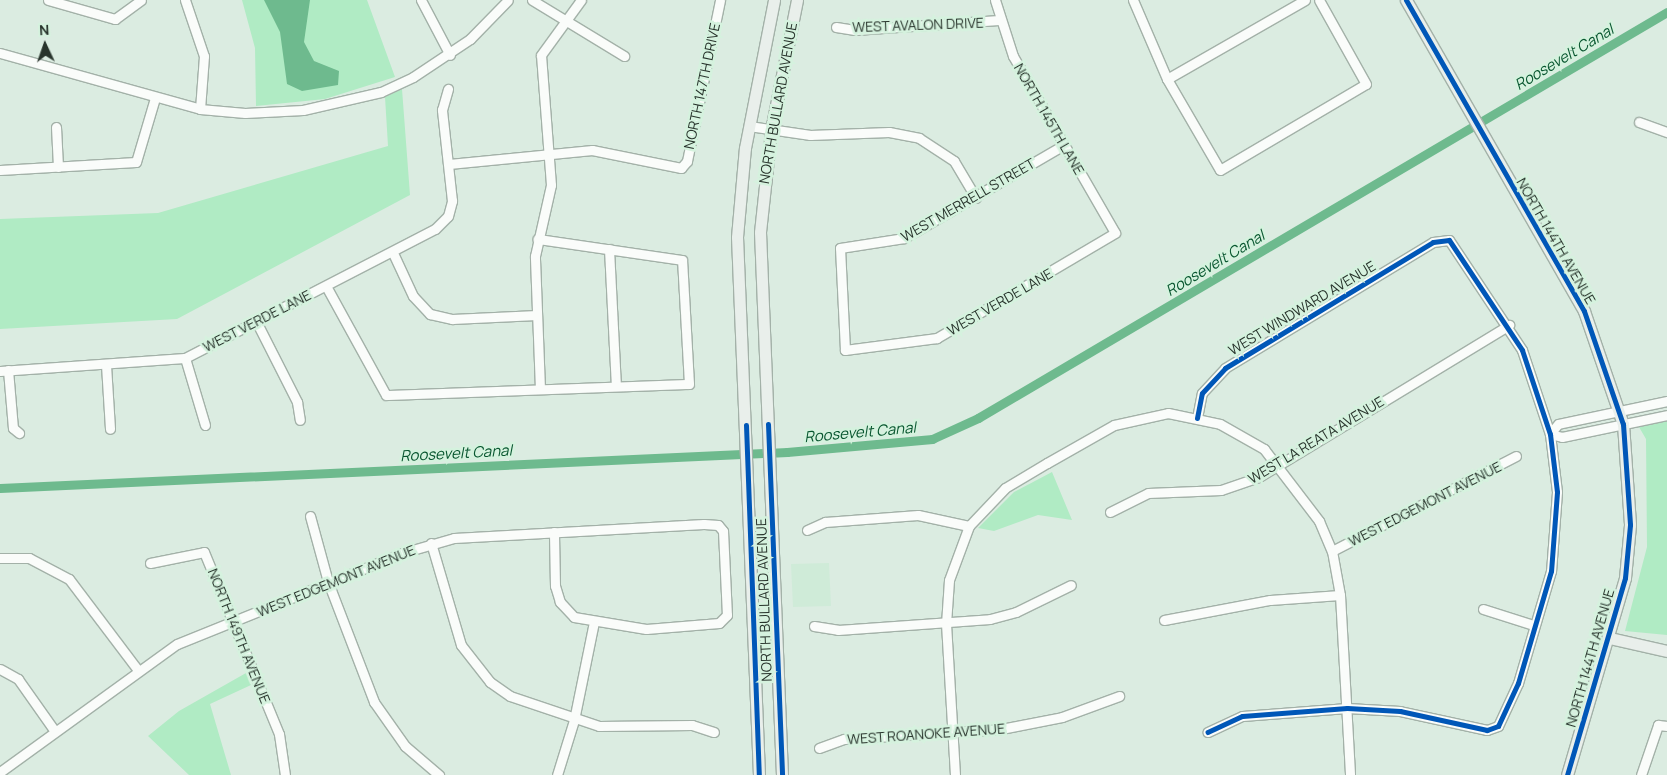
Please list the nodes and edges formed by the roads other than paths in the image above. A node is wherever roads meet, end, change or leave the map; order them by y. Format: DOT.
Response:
graph roads {
  1 [pos="48,0"];
  2 [pos="141,0"];
  3 [pos="186,0"];
  4 [pos="421,0"];
  5 [pos="508,0"];
  6 [pos="532,0"];
  7 [pos="581,0"];
  8 [pos="720,0"];
  9 [pos="774,0"];
  10 [pos="798,0"];
  11 [pos="995,0"];
  12 [pos="1133,0"];
  13 [pos="1305,0"];
  14 [pos="1320,0"];
  15 [pos="1406,0"];
  16 [pos="999,20"];
  17 [pos="565,23"];
  18 [pos="836,27"];
  19 [pos="0,53"];
  20 [pos="450,55"];
  21 [pos="624,56"];
  22 [pos="1167,79"];
  23 [pos="448,89"];
  24 [pos="155,98"];
  25 [pos="200,108"];
  26 [pos="1639,122"];
  27 [pos="749,126"];
  28 [pos="56,127"];
  29 [pos="771,130"];
  30 [pos="1667,132"];
  31 [pos="1064,145"];
  32 [pos="551,154"];
  33 [pos="449,164"];
  34 [pos="58,167"];
  35 [pos="0,170"];
  36 [pos="976,198"];
  37 [pos="1115,233"];
  38 [pos="538,239"];
  39 [pos="609,249"];
  40 [pos="394,253"];
  41 [pos="326,286"];
  42 [pos="537,314"];
  43 [pos="257,323"];
  44 [pos="1509,325"];
  45 [pos="845,350"];
  46 [pos="185,358"];
  47 [pos="106,365"];
  48 [pos="4,371"];
  49 [pos="616,386"];
  50 [pos="540,389"];
  51 [pos="1667,401"];
  52 [pos="1620,412"];
  53 [pos="1667,415"];
  54 [pos="1197,418"];
  55 [pos="300,420"];
  56 [pos="1623,424"];
  57 [pos="205,425"];
  58 [pos="110,429"];
  59 [pos="19,433"];
  60 [pos="1550,434"];
  61 [pos="1516,456"];
  62 [pos="1278,464"];
  63 [pos="1110,512"];
  64 [pos="310,516"];
  65 [pos="969,526"];
  66 [pos="807,530"];
  67 [pos="554,532"];
  68 [pos="431,543"];
  69 [pos="1332,551"];
  70 [pos="0,558"];
  71 [pos="150,563"];
  72 [pos="328,582"];
  73 [pos="1071,585"];
  74 [pos="1340,595"];
  75 [pos="1483,609"];
  76 [pos="1164,620"];
  77 [pos="234,622"];
  78 [pos="594,622"];
  79 [pos="946,624"];
  80 [pos="1533,625"];
  81 [pos="814,626"];
  82 [pos="1610,638"];
  83 [pos="1667,651"];
  84 [pos="138,668"];
  85 [pos="0,669"];
  86 [pos="1119,696"];
  87 [pos="1346,708"];
  88 [pos="574,720"];
  89 [pos="1663,726"];
  90 [pos="54,730"];
  91 [pos="714,732"];
  92 [pos="1208,732"];
  93 [pos="953,734"];
  94 [pos="819,748"];
  95 [pos="0,772"];
  96 [pos="286,775"];
  97 [pos="439,775"];
  98 [pos="557,775"];
  99 [pos="759,775"];
  100 [pos="782,775"];
  101 [pos="955,775"];
  102 [pos="1350,775"];
  103 [pos="1567,775"];
  104 [pos="1641,775"];
  1 -- 2 [label="street"];
  3 -- 25 [label="street"];
  4 -- 20 [label="street"];
  5 -- 20 [label="street"];
  6 -- 17 [label="street"];
  7 -- 17 [label="street"];
  8 -- 32 [label="street, NORTH 147TH DRIVE"];
  9 -- 27 [label="main road, NORTH BULLARD AVENUE"];
  10 -- 29 [label="main road, NORTH BULLARD AVENUE"];
  11 -- 16 [label="street, NORTH 145TH LANE"];
  12 -- 22 [label="street"];
  13 -- 22 [label="street"];
  14 -- 22 [label="street"];
  15 -- 52 [label="main road, NORTH 144TH AVENUE"];
  16 -- 18 [label="street, WEST AVALON DRIVE"];
  16 -- 31 [label="street, NORTH 145TH LANE"];
  17 -- 21 [label="street"];
  17 -- 32 [label="street"];
  19 -- 24 [label="street"];
  20 -- 25 [label="street"];
  23 -- 33 [label="street"];
  24 -- 25 [label="street"];
  24 -- 34 [label="street"];
  26 -- 30 [label="street"];
  27 -- 29 [label="street"];
  27 -- 99 [label="main road, NORTH BULLARD AVENUE"];
  28 -- 34 [label="street"];
  29 -- 36 [label="street"];
  29 -- 100 [label="main road, NORTH BULLARD AVENUE"];
  31 -- 36 [label="street, WEST MERRELL STREET"];
  31 -- 37 [label="street, NORTH 145TH LANE"];
  32 -- 33 [label="street"];
  32 -- 38 [label="street"];
  33 -- 40 [label="street"];
  34 -- 35 [label="street"];
  36 -- 45 [label="street, WEST MERRELL STREET"];
  37 -- 45 [label="street, WEST VERDE LANE"];
  38 -- 39 [label="street"];
  38 -- 42 [label="street"];
  39 -- 49 [label="street"];
  39 -- 49 [label="street, WEST VERDE LANE"];
  40 -- 41 [label="street"];
  40 -- 42 [label="street"];
  41 -- 43 [label="street, WEST VERDE LANE"];
  41 -- 50 [label="street, WEST VERDE LANE"];
  42 -- 50 [label="street"];
  43 -- 46 [label="street, WEST VERDE LANE"];
  43 -- 55 [label="street"];
  44 -- 54 [label="street, WEST WINDWARD AVENUE"];
  44 -- 60 [label="street"];
  44 -- 62 [label="street, WEST LA REATA AVENUE"];
  46 -- 47 [label="street, WEST VERDE LANE"];
  46 -- 57 [label="street"];
  47 -- 48 [label="street, WEST VERDE LANE"];
  47 -- 58 [label="street"];
  48 -- 59 [label="street"];
  49 -- 50 [label="street, WEST VERDE LANE"];
  51 -- 52 [label="street"];
  52 -- 56 [label="main road, NORTH 144TH AVENUE"];
  52 -- 60 [label="street"];
  53 -- 56 [label="street"];
  54 -- 62 [label="street"];
  54 -- 65 [label="street"];
  56 -- 60 [label="street"];
  56 -- 82 [label="main road, NORTH 144TH AVENUE"];
  60 -- 80 [label="street"];
  61 -- 69 [label="street, WEST EDGEMONT AVENUE"];
  62 -- 63 [label="street, WEST LA REATA AVENUE"];
  62 -- 69 [label="street"];
  64 -- 72 [label="street"];
  65 -- 66 [label="street"];
  65 -- 79 [label="street"];
  67 -- 68 [label="street, WEST EDGEMONT AVENUE"];
  67 -- 78 [label="street"];
  67 -- 78 [label="street, WEST EDGEMONT AVENUE"];
  68 -- 72 [label="street, WEST EDGEMONT AVENUE"];
  68 -- 88 [label="street"];
  69 -- 74 [label="street"];
  70 -- 84 [label="street"];
  71 -- 77 [label="street, NORTH 149TH AVENUE"];
  72 -- 77 [label="street, WEST EDGEMONT AVENUE"];
  72 -- 97 [label="street"];
  73 -- 79 [label="street"];
  74 -- 76 [label="street"];
  74 -- 87 [label="street"];
  75 -- 80 [label="street"];
  77 -- 84 [label="street, WEST EDGEMONT AVENUE"];
  77 -- 96 [label="street, NORTH 149TH AVENUE"];
  78 -- 88 [label="street"];
  79 -- 81 [label="street"];
  79 -- 93 [label="street"];
  80 -- 87 [label="street"];
  82 -- 83 [label="main road"];
  82 -- 103 [label="main road, NORTH 144TH AVENUE"];
  84 -- 90 [label="street, WEST EDGEMONT AVENUE"];
  85 -- 90 [label="street"];
  86 -- 93 [label="street, WEST ROANOKE AVENUE"];
  87 -- 92 [label="street"];
  87 -- 102 [label="street"];
  88 -- 91 [label="street"];
  88 -- 98 [label="street"];
  89 -- 104 [label="street"];
  90 -- 95 [label="street, WEST EDGEMONT AVENUE"];
  93 -- 94 [label="street, WEST ROANOKE AVENUE"];
  93 -- 101 [label="street"];
}
